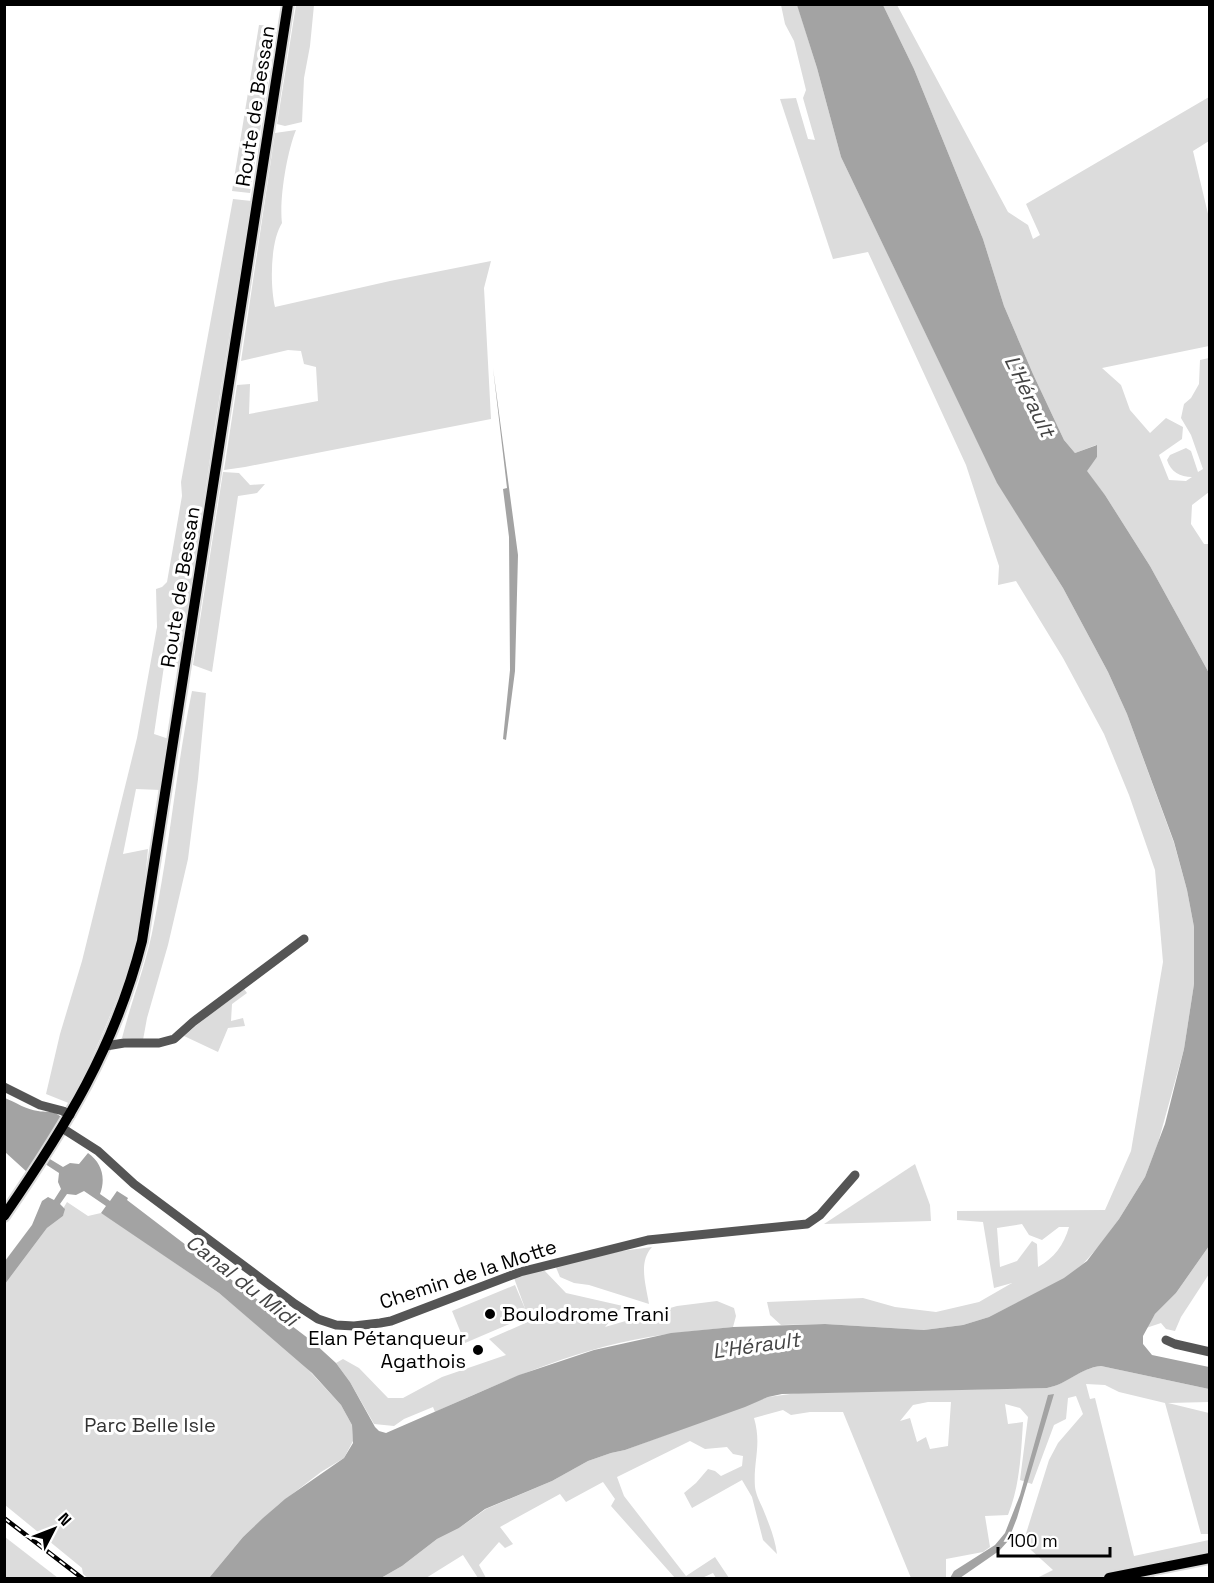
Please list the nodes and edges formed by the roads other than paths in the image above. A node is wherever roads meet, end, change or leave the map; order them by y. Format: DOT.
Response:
graph roads {
  1 [pos="288,4"];
  2 [pos="304,939"];
  3 [pos="107,1043"];
  4 [pos="4,1087"];
  5 [pos="70,1115"];
  6 [pos="62,1128"];
  7 [pos="855,1175"];
  8 [pos="4,1216"];
  9 [pos="1166,1340"];
  10 [pos="1209,1352"];
  11 [pos="1209,1558"];
  12 [pos="1109,1578"];
  1 -- 3 [label="main road, Route de Bessan"];
  2 -- 3 [label="street"];
  3 -- 5 [label="main road, Route de Bessan"];
  4 -- 5 [label="street"];
  5 -- 6 [label="main road, Route de Bessan"];
  6 -- 7 [label="street, Chemin de la Motte"];
  6 -- 8 [label="main road, Route de Bessan"];
  9 -- 10 [label="street"];
  11 -- 12 [label="main road"];
}
